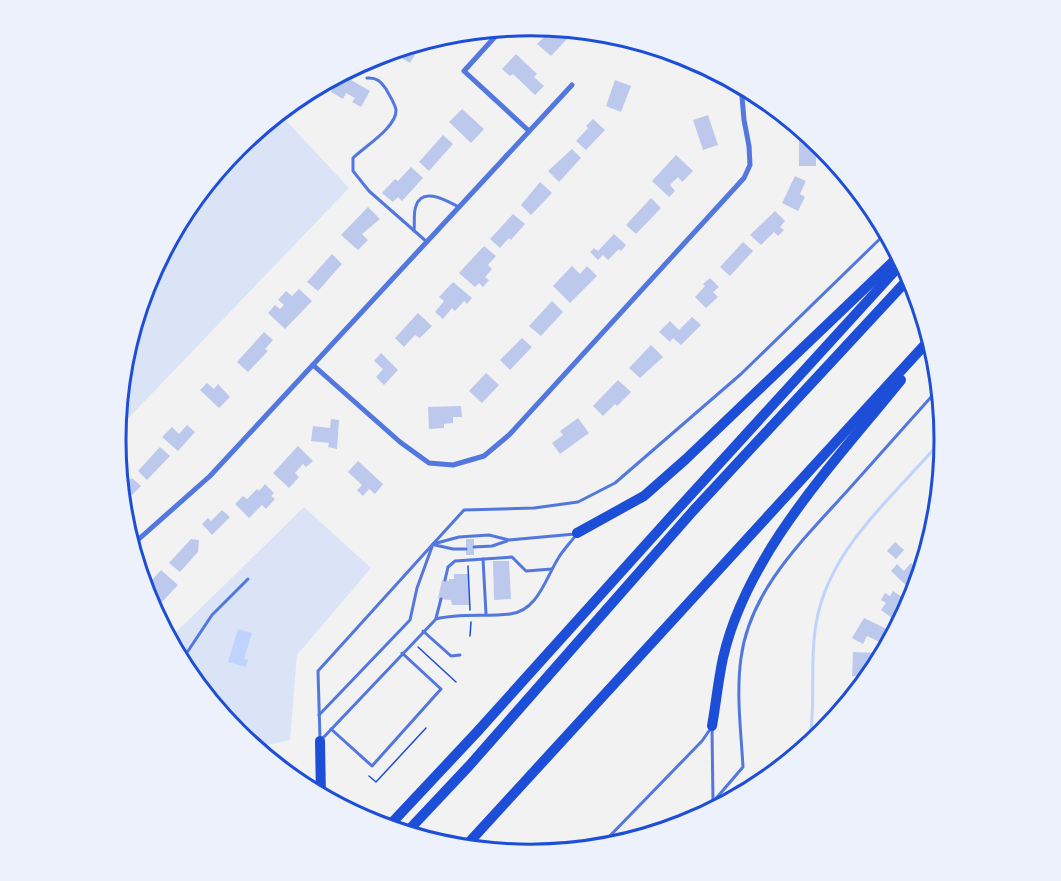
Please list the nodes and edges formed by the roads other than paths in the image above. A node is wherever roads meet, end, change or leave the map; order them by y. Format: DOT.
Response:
graph roads {
  1 [pos="494,38"];
  2 [pos="367,78"];
  3 [pos="572,85"];
  4 [pos="742,96"];
  5 [pos="529,131"];
  6 [pos="459,207"];
  7 [pos="414,231"];
  8 [pos="881,238"];
  9 [pos="427,242"];
  10 [pos="893,262"];
  11 [pos="896,269"];
  12 [pos="903,284"];
  13 [pos="924,348"];
  14 [pos="924,349"];
  15 [pos="313,365"];
  16 [pos="933,395"];
  17 [pos="577,533"];
  18 [pos="139,539"];
  19 [pos="508,540"];
  20 [pos="433,544"];
  21 [pos="474,547"];
  22 [pos="466,549"];
  23 [pos="483,559"];
  24 [pos="552,569"];
  25 [pos="248,579"];
  26 [pos="445,580"];
  27 [pos="441,599"];
  28 [pos="486,615"];
  29 [pos="436,618"];
  30 [pos="423,631"];
  31 [pos="186,653"];
  32 [pos="402,653"];
  33 [pos="460,655"];
  34 [pos="319,715"];
  35 [pos="712,726"];
  36 [pos="331,729"];
  37 [pos="320,741"];
  38 [pos="321,786"];
  39 [pos="714,800"];
  40 [pos="713,802"];
  41 [pos="393,821"];
  42 [pos="411,827"];
  43 [pos="609,837"];
  44 [pos="471,841"];
  1 -- 5 [label="street"];
  2 -- 7 [label="lane"];
  3 -- 5 [label="street"];
  4 -- 15 [label="street"];
  5 -- 6 [label="street"];
  6 -- 7 [label="lane"];
  6 -- 9 [label="street"];
  7 -- 9 [label="lane"];
  8 -- 20 [label="lane"];
  9 -- 15 [label="street"];
  10 -- 17 [label="highway"];
  11 -- 41 [label="highway"];
  12 -- 42 [label="highway"];
  13 -- 44 [label="highway"];
  14 -- 35 [label="highway"];
  15 -- 18 [label="street"];
  16 -- 39 [label="lane"];
  17 -- 19 [label="lane"];
  17 -- 24 [label="lane"];
  19 -- 20 [label="lane"];
  19 -- 21 [label="lane"];
  20 -- 22 [label="lane"];
  20 -- 34 [label="lane"];
  20 -- 34 [label="lane"];
  23 -- 24 [label="lane"];
  23 -- 26 [label="lane"];
  23 -- 28 [label="lane"];
  24 -- 28 [label="lane"];
  25 -- 31 [label="lane"];
  27 -- 29 [label="lane"];
  28 -- 29 [label="lane"];
  29 -- 30 [label="lane"];
  30 -- 32 [label="lane"];
  30 -- 33 [label="lane"];
  32 -- 36 [label="lane"];
  32 -- 36 [label="lane"];
  34 -- 37 [label="lane"];
  35 -- 40 [label="lane"];
  35 -- 43 [label="lane"];
  36 -- 37 [label="lane"];
  37 -- 38 [label="highway"];
}
